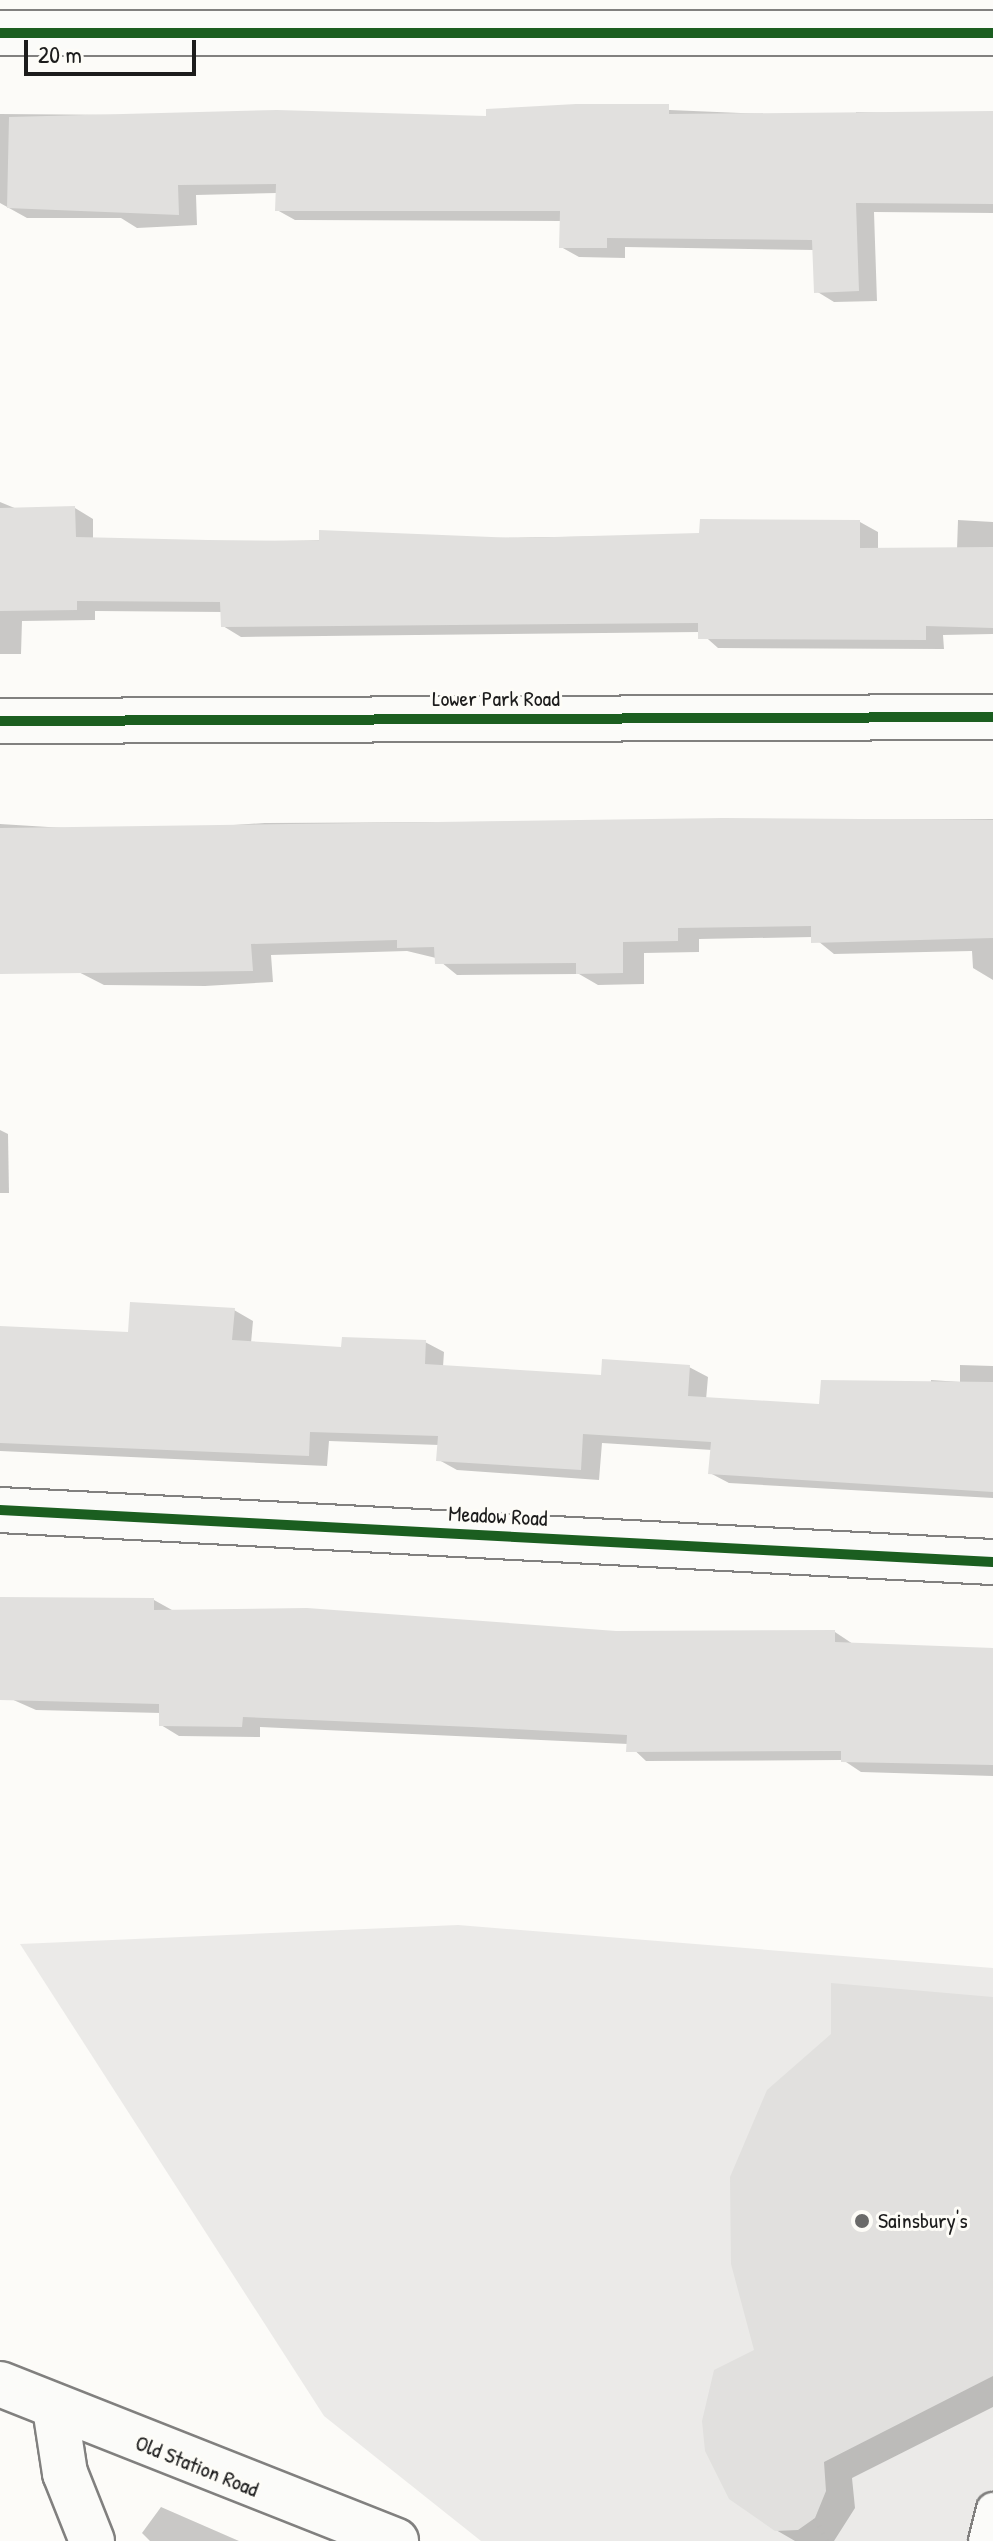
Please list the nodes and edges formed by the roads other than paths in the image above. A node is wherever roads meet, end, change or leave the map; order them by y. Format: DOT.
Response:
graph roads {
  1 [pos="0,33"];
  2 [pos="993,33"];
  3 [pos="993,717"];
  4 [pos="0,721"];
  5 [pos="0,1510"];
  6 [pos="993,1562"];
  7 [pos="0,2384"];
  8 [pos="55,2408"];
  9 [pos="993,2509"];
  10 [pos="92,2541"];
  11 [pos="396,2541"];
  12 [pos="985,2541"];
  1 -- 2 [label="street"];
  3 -- 4 [label="street, Lower Park Road"];
  5 -- 6 [label="street, Meadow Road"];
  7 -- 8 [label="street, Old Station Road"];
  8 -- 10 [label="street"];
  8 -- 11 [label="street, Old Station Road"];
  9 -- 12 [label="lane"];
}
